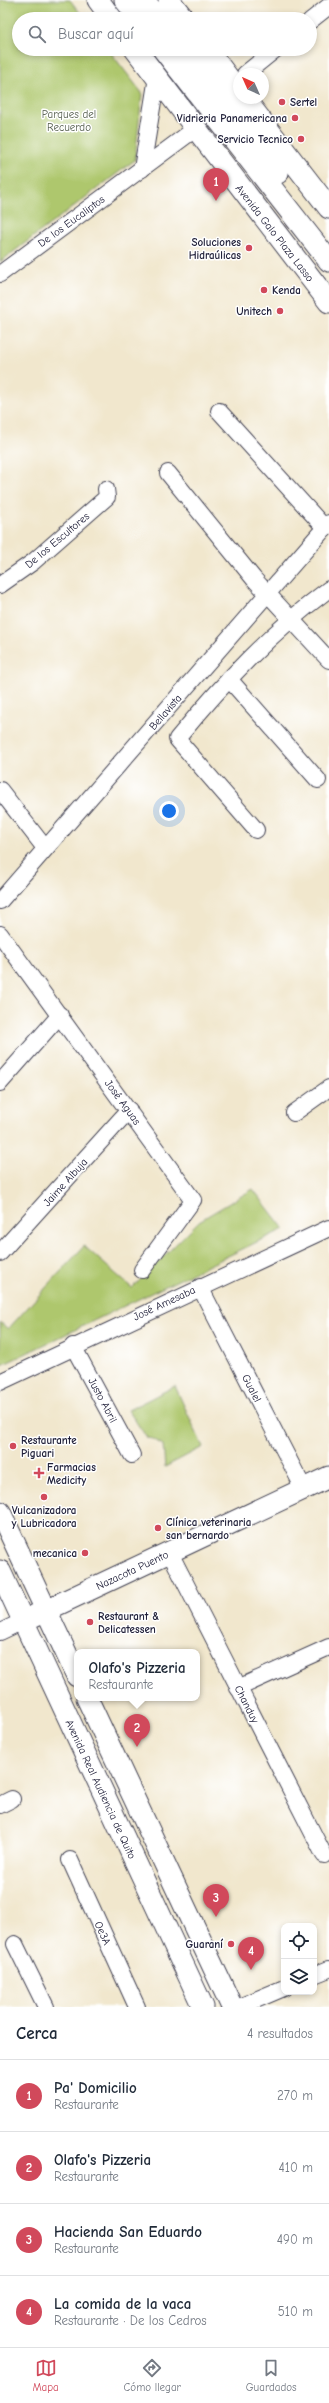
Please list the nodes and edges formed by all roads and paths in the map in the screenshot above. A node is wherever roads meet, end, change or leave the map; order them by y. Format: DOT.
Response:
graph roads {
  1 [pos="98,0"];
  2 [pos="125,0"];
  3 [pos="144,0"];
  4 [pos="169,0"];
  5 [pos="329,6"];
  6 [pos="107,12"];
  7 [pos="134,12"];
  8 [pos="153,12"];
  9 [pos="178,12"];
  10 [pos="317,16"];
  11 [pos="140,56"];
  12 [pos="175,56"];
  13 [pos="191,56"];
  14 [pos="211,56"];
  15 [pos="268,56"];
  16 [pos="157,77"];
  17 [pos="232,90"];
  18 [pos="195,129"];
  19 [pos="142,169"];
  20 [pos="329,208"];
  21 [pos="329,238"];
  22 [pos="329,261"];
  23 [pos="0,274"];
  24 [pos="329,302"];
  25 [pos="219,411"];
  26 [pos="168,473"];
  27 [pos="106,489"];
  28 [pos="327,525"];
  29 [pos="0,585"];
  30 [pos="329,589"];
  31 [pos="268,594"];
  32 [pos="291,617"];
  33 [pos="329,660"];
  34 [pos="229,679"];
  35 [pos="318,780"];
  36 [pos="0,790"];
  37 [pos="256,830"];
  38 [pos="45,848"];
  39 [pos="0,901"];
  40 [pos="0,934"];
  41 [pos="60,1015"];
  42 [pos="0,1083"];
  43 [pos="329,1088"];
  44 [pos="129,1110"];
  45 [pos="294,1113"];
  46 [pos="329,1228"];
  47 [pos="0,1253"];
  48 [pos="142,1270"];
  49 [pos="200,1287"];
  50 [pos="73,1346"];
  51 [pos="0,1382"];
  52 [pos="132,1455"];
  53 [pos="329,1478"];
  54 [pos="304,1489"];
  55 [pos="0,1512"];
  56 [pos="170,1553"];
  57 [pos="0,1571"];
  58 [pos="46,1611"];
  59 [pos="23,1621"];
  60 [pos="0,1632"];
  61 [pos="329,1647"];
  62 [pos="74,1670"];
  63 [pos="238,1688"];
  64 [pos="88,1701"];
  65 [pos="324,1855"];
  66 [pos="70,1860"];
  67 [pos="15,1944"];
  68 [pos="329,1969"];
  69 [pos="317,1974"];
  70 [pos="281,1989"];
  71 [pos="46,2007"];
  72 [pos="137,2007"];
  73 [pos="203,2007"];
  74 [pos="232,2007"];
  75 [pos="240,2007"];
  1 -- 6 [label="main road"];
  2 -- 7 [label="main road"];
  3 -- 8 [label="main road"];
  4 -- 9 [label="main road"];
  5 -- 10 [label="street"];
  11 -- 16 [label="main road, Avenida Galo Plaza Lasso"];
  12 -- 17 [label="main road"];
  13 -- 17 [label="main road"];
  14 -- 17 [label="main road"];
  15 -- 17 [label="street"];
  16 -- 18 [label="main road, Avenida Galo Plaza Lasso"];
  16 -- 19 [label="street"];
  17 -- 20 [label="main road"];
  17 -- 21 [label="main road"];
  17 -- 22 [label="main road"];
  18 -- 19 [label="street, De los Eucaliptos"];
  18 -- 24 [label="main road, Avenida Galo Plaza Lasso"];
  19 -- 23 [label="street, De los Eucaliptos"];
  25 -- 28 [label="street"];
  26 -- 31 [label="street"];
  27 -- 29 [label="street, De los Escultores"];
  28 -- 31 [label="street, Bellavista"];
  30 -- 32 [label="street"];
  31 -- 32 [label="street"];
  31 -- 38 [label="street, Bellavista"];
  32 -- 33 [label="street"];
  32 -- 34 [label="street"];
  34 -- 35 [label="street"];
  34 -- 37 [label="street"];
  36 -- 38 [label="street"];
  38 -- 39 [label="street, Bellavista"];
  40 -- 41 [label="street, José Aguas"];
  41 -- 42 [label="street"];
  41 -- 44 [label="street, José Aguas"];
  43 -- 45 [label="street"];
  44 -- 47 [label="street, Jaime Albuja"];
  44 -- 48 [label="street, José Aguas"];
  46 -- 49 [label="street, José Amesaba"];
  49 -- 50 [label="street, José Amesaba"];
  49 -- 54 [label="street, Gualel"];
  50 -- 51 [label="street, José Amesaba"];
  50 -- 52 [label="street, Justo Abril"];
  53 -- 54 [label="main road, Nazacota Puento"];
  54 -- 56 [label="main road, Nazacota Puento"];
  55 -- 58 [label="main road"];
  56 -- 58 [label="main road, Nazacota Puento"];
  56 -- 63 [label="street, Chanduy"];
  57 -- 59 [label="main road, Avenida Real Audiencia de Quito"];
  58 -- 59 [label="main road, Nazacota Puento"];
  58 -- 62 [label="main road"];
  59 -- 60 [label="street, Nazacota Puento"];
  59 -- 73 [label="main road, Avenida Real Audiencia de Quito"];
  61 -- 63 [label="street"];
  63 -- 65 [label="street, Chanduy"];
  64 -- 74 [label="main road"];
  66 -- 72 [label="street, Oe3A"];
  67 -- 71 [label="street"];
  68 -- 69 [label="street"];
  70 -- 75 [label="street"];
}
